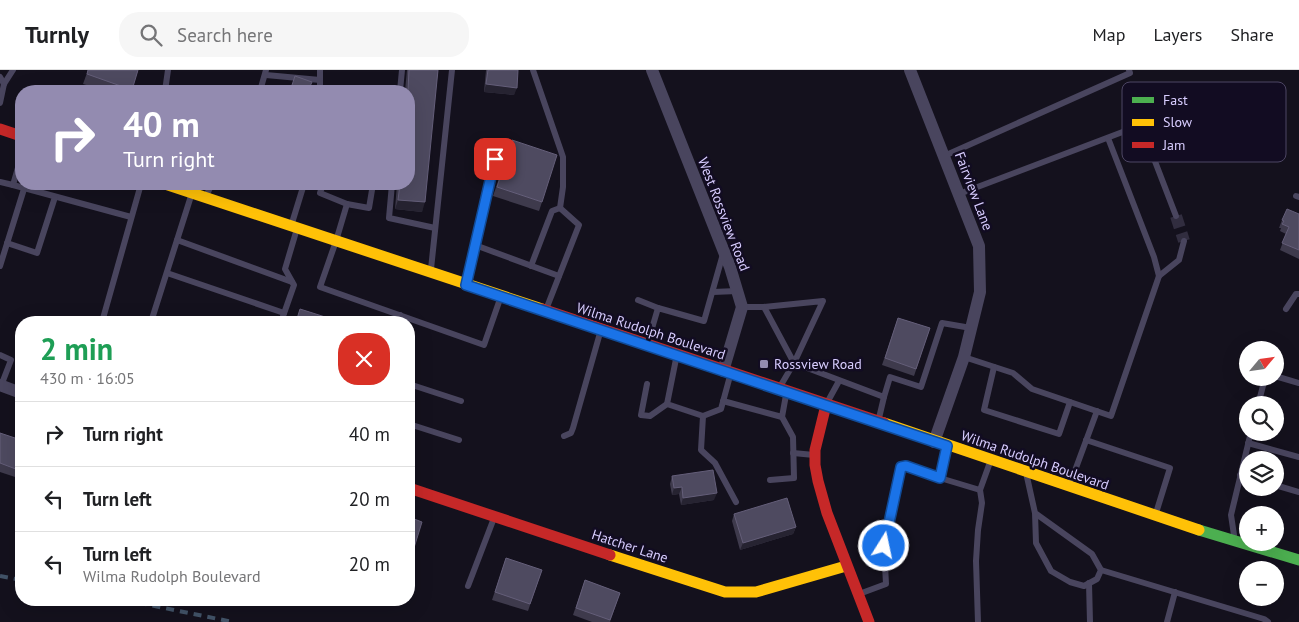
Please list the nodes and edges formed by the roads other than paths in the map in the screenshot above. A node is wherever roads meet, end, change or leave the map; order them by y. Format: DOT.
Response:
graph roads {
  1 [pos="13,70"];
  2 [pos="168,70"];
  3 [pos="320,70"];
  4 [pos="402,70"];
  5 [pos="452,70"];
  6 [pos="533,70"];
  7 [pos="652,70"];
  8 [pos="910,70"];
  9 [pos="1129,70"];
  10 [pos="266,73"];
  11 [pos="0,77"];
  12 [pos="320,80"];
  13 [pos="4,84"];
  14 [pos="167,85"];
  15 [pos="262,85"];
  16 [pos="320,85"];
  17 [pos="401,85"];
  18 [pos="0,103"];
  19 [pos="0,129"];
  20 [pos="1122,132"];
  21 [pos="15,134"];
  22 [pos="1108,138"];
  23 [pos="944,156"];
  24 [pos="495,159"];
  25 [pos="1155,162"];
  26 [pos="15,179"];
  27 [pos="1,182"];
  28 [pos="13,186"];
  29 [pos="24,190"];
  30 [pos="28,190"];
  31 [pos="138,190"];
  32 [pos="183,190"];
  33 [pos="209,190"];
  34 [pos="303,190"];
  35 [pos="321,190"];
  36 [pos="371,190"];
  37 [pos="391,190"];
  38 [pos="0,191"];
  39 [pos="192,193"];
  40 [pos="959,194"];
  41 [pos="55,197"];
  42 [pos="206,197"];
  43 [pos="347,204"];
  44 [pos="560,208"];
  45 [pos="1176,216"];
  46 [pos="131,217"];
  47 [pos="294,228"];
  48 [pos="436,228"];
  49 [pos="177,240"];
  50 [pos="336,241"];
  51 [pos="1184,241"];
  52 [pos="7,243"];
  53 [pos="475,245"];
  54 [pos="724,252"];
  55 [pos="0,266"];
  56 [pos="531,266"];
  57 [pos="167,273"];
  58 [pos="431,273"];
  59 [pos="559,276"];
  60 [pos="1159,276"];
  61 [pos="292,282"];
  62 [pos="466,285"];
  63 [pos="737,291"];
  64 [pos="714,292"];
  65 [pos="1299,294"];
  66 [pos="501,296"];
  67 [pos="638,300"];
  68 [pos="742,307"];
  69 [pos="764,307"];
  70 [pos="658,308"];
  71 [pos="1286,309"];
  72 [pos="546,311"];
  73 [pos="284,313"];
  74 [pos="400,315"];
  75 [pos="104,316"];
  76 [pos="153,316"];
  77 [pos="283,316"];
  78 [pos="415,320"];
  79 [pos="971,328"];
  80 [pos="601,330"];
  81 [pos="647,345"];
  82 [pos="0,355"];
  83 [pos="676,355"];
  84 [pos="964,357"];
  85 [pos="794,363"];
  86 [pos="994,367"];
  87 [pos="727,372"];
  88 [pos="1284,379"];
  89 [pos="840,381"];
  90 [pos="1299,383"];
  91 [pos="647,384"];
  92 [pos="1,386"];
  93 [pos="415,386"];
  94 [pos="783,390"];
  95 [pos="15,391"];
  96 [pos="884,397"];
  97 [pos="461,401"];
  98 [pos="723,401"];
  99 [pos="1070,402"];
  100 [pos="667,404"];
  101 [pos="826,405"];
  102 [pos="1097,411"];
  103 [pos="703,416"];
  104 [pos="782,417"];
  105 [pos="878,422"];
  106 [pos="415,426"];
  107 [pos="564,436"];
  108 [pos="459,440"];
  109 [pos="1086,440"];
  110 [pos="934,442"];
  111 [pos="1248,443"];
  112 [pos="947,446"];
  113 [pos="1246,451"];
  114 [pos="793,453"];
  115 [pos="815,455"];
  116 [pos="1299,457"];
  117 [pos="990,461"];
  118 [pos="1026,473"];
  119 [pos="940,478"];
  120 [pos="1239,479"];
  121 [pos="770,480"];
  122 [pos="1069,488"];
  123 [pos="1284,488"];
  124 [pos="415,490"];
  125 [pos="980,490"];
  126 [pos="1299,492"];
  127 [pos="736,502"];
  128 [pos="1035,513"];
  129 [pos="1155,516"];
  130 [pos="495,517"];
  131 [pos="1234,541"];
  132 [pos="1299,560"];
  133 [pos="846,566"];
  134 [pos="1101,570"];
  135 [pos="1089,583"];
  136 [pos="468,586"];
  137 [pos="1175,592"];
  138 [pos="858,594"];
  139 [pos="869,622"];
  140 [pos="978,622"];
  141 [pos="1090,622"];
  142 [pos="1167,622"];
  143 [pos="1268,622"];
  1 -- 13 [label="lane"];
  2 -- 14 [label="lane"];
  3 -- 12 [label="lane"];
  4 -- 17 [label="lane"];
  5 -- 48 [label="lane"];
  6 -- 44 [label="lane"];
  7 -- 54 [label="street, West Rossview Road"];
  8 -- 23 [label="street, Fairview Lane"];
  9 -- 23 [label="lane"];
  10 -- 12 [label="lane"];
  10 -- 15 [label="lane"];
  11 -- 13 [label="lane"];
  12 -- 16 [label="lane"];
  13 -- 18 [label="lane"];
  19 -- 21 [label="main road"];
  20 -- 22 [label="lane"];
  22 -- 40 [label="lane"];
  22 -- 60 [label="lane"];
  23 -- 40 [label="street, Fairview Lane"];
  24 -- 53 [label="lane"];
  25 -- 45 [label="lane"];
  26 -- 28 [label="lane"];
  27 -- 28 [label="lane"];
  27 -- 38 [label="lane"];
  29 -- 52 [label="lane"];
  30 -- 41 [label="lane"];
  31 -- 46 [label="lane"];
  32 -- 39 [label="main road, Wilma Rudolph Boulevard"];
  33 -- 42 [label="lane"];
  34 -- 47 [label="lane"];
  35 -- 43 [label="lane"];
  36 -- 43 [label="lane"];
  37 -- 48 [label="lane"];
  39 -- 42 [label="main road, Wilma Rudolph Boulevard"];
  39 -- 49 [label="lane"];
  40 -- 79 [label="street, Fairview Lane"];
  41 -- 46 [label="lane"];
  41 -- 52 [label="lane"];
  42 -- 47 [label="main road, Wilma Rudolph Boulevard"];
  43 -- 50 [label="lane"];
  44 -- 56 [label="lane"];
  44 -- 59 [label="lane"];
  46 -- 75 [label="lane"];
  47 -- 50 [label="main road, Wilma Rudolph Boulevard"];
  47 -- 61 [label="lane"];
  48 -- 58 [label="lane"];
  49 -- 57 [label="lane"];
  49 -- 61 [label="lane"];
  50 -- 58 [label="main road, Wilma Rudolph Boulevard"];
  50 -- 74 [label="lane"];
  51 -- 60 [label="lane"];
  52 -- 55 [label="lane"];
  53 -- 56 [label="lane"];
  53 -- 62 [label="lane"];
  54 -- 63 [label="street, West Rossview Road"];
  54 -- 64 [label="lane"];
  56 -- 59 [label="lane"];
  57 -- 73 [label="lane"];
  57 -- 76 [label="lane"];
  58 -- 62 [label="main road, Wilma Rudolph Boulevard"];
  59 -- 72 [label="lane"];
  60 -- 102 [label="lane"];
  61 -- 73 [label="lane"];
  62 -- 66 [label="main road, Wilma Rudolph Boulevard"];
  63 -- 64 [label="lane"];
  63 -- 68 [label="street, West Rossview Road"];
  64 -- 70 [label="lane"];
  65 -- 71 [label="lane"];
  66 -- 72 [label="main road, Wilma Rudolph Boulevard"];
  66 -- 78 [label="lane"];
  67 -- 70 [label="lane"];
  68 -- 69 [label="lane"];
  68 -- 87 [label="street"];
  69 -- 85 [label="lane"];
  69 -- 85 [label="lane"];
  70 -- 81 [label="lane"];
  72 -- 80 [label="main road, Wilma Rudolph Boulevard"];
  73 -- 77 [label="lane"];
  79 -- 84 [label="street, Fairview Lane"];
  79 -- 96 [label="lane"];
  80 -- 81 [label="main road, Wilma Rudolph Boulevard"];
  80 -- 107 [label="lane"];
  81 -- 83 [label="main road, Wilma Rudolph Boulevard"];
  82 -- 92 [label="lane"];
  83 -- 87 [label="main road, Wilma Rudolph Boulevard"];
  83 -- 100 [label="lane"];
  84 -- 86 [label="lane"];
  84 -- 110 [label="street, Fairview Lane"];
  85 -- 89 [label="lane"];
  85 -- 94 [label="lane"];
  86 -- 99 [label="lane"];
  86 -- 99 [label="lane"];
  87 -- 94 [label="main road, Wilma Rudolph Boulevard"];
  87 -- 98 [label="lane"];
  88 -- 90 [label="lane"];
  89 -- 96 [label="lane"];
  89 -- 101 [label="lane"];
  91 -- 100 [label="lane"];
  92 -- 95 [label="street"];
  93 -- 97 [label="lane"];
  94 -- 101 [label="main road, Wilma Rudolph Boulevard"];
  94 -- 104 [label="lane"];
  96 -- 105 [label="lane"];
  98 -- 103 [label="lane"];
  98 -- 104 [label="lane"];
  99 -- 102 [label="lane"];
  100 -- 103 [label="lane"];
  101 -- 105 [label="main road, Wilma Rudolph Boulevard"];
  101 -- 115 [label="main road"];
  102 -- 109 [label="lane"];
  103 -- 127 [label="lane"];
  104 -- 114 [label="lane"];
  105 -- 110 [label="main road, Wilma Rudolph Boulevard"];
  106 -- 108 [label="lane"];
  109 -- 122 [label="lane"];
  109 -- 129 [label="lane"];
  110 -- 112 [label="main road, Wilma Rudolph Boulevard"];
  111 -- 113 [label="lane"];
  111 -- 116 [label="lane"];
  112 -- 117 [label="main road, Wilma Rudolph Boulevard"];
  112 -- 119 [label="lane"];
  114 -- 115 [label="lane"];
  114 -- 121 [label="lane"];
  115 -- 133 [label="main road"];
  117 -- 118 [label="main road, Wilma Rudolph Boulevard"];
  117 -- 125 [label="lane"];
  118 -- 122 [label="main road, Wilma Rudolph Boulevard"];
  118 -- 128 [label="lane"];
  119 -- 125 [label="lane"];
  119 -- 138 [label="lane"];
  120 -- 131 [label="lane"];
  122 -- 129 [label="main road, Wilma Rudolph Boulevard"];
  123 -- 126 [label="lane"];
  124 -- 130 [label="main road, Hatcher Lane"];
  125 -- 140 [label="lane"];
  128 -- 134 [label="lane"];
  128 -- 135 [label="lane"];
  129 -- 131 [label="main road, Wilma Rudolph Boulevard"];
  130 -- 133 [label="main road, Hatcher Lane"];
  130 -- 136 [label="lane"];
  131 -- 132 [label="main road, Wilma Rudolph Boulevard"];
  133 -- 138 [label="main road"];
  134 -- 135 [label="lane"];
  134 -- 137 [label="lane"];
  135 -- 141 [label="lane"];
  137 -- 142 [label="lane"];
  137 -- 143 [label="lane"];
  138 -- 139 [label="main road"];
}
